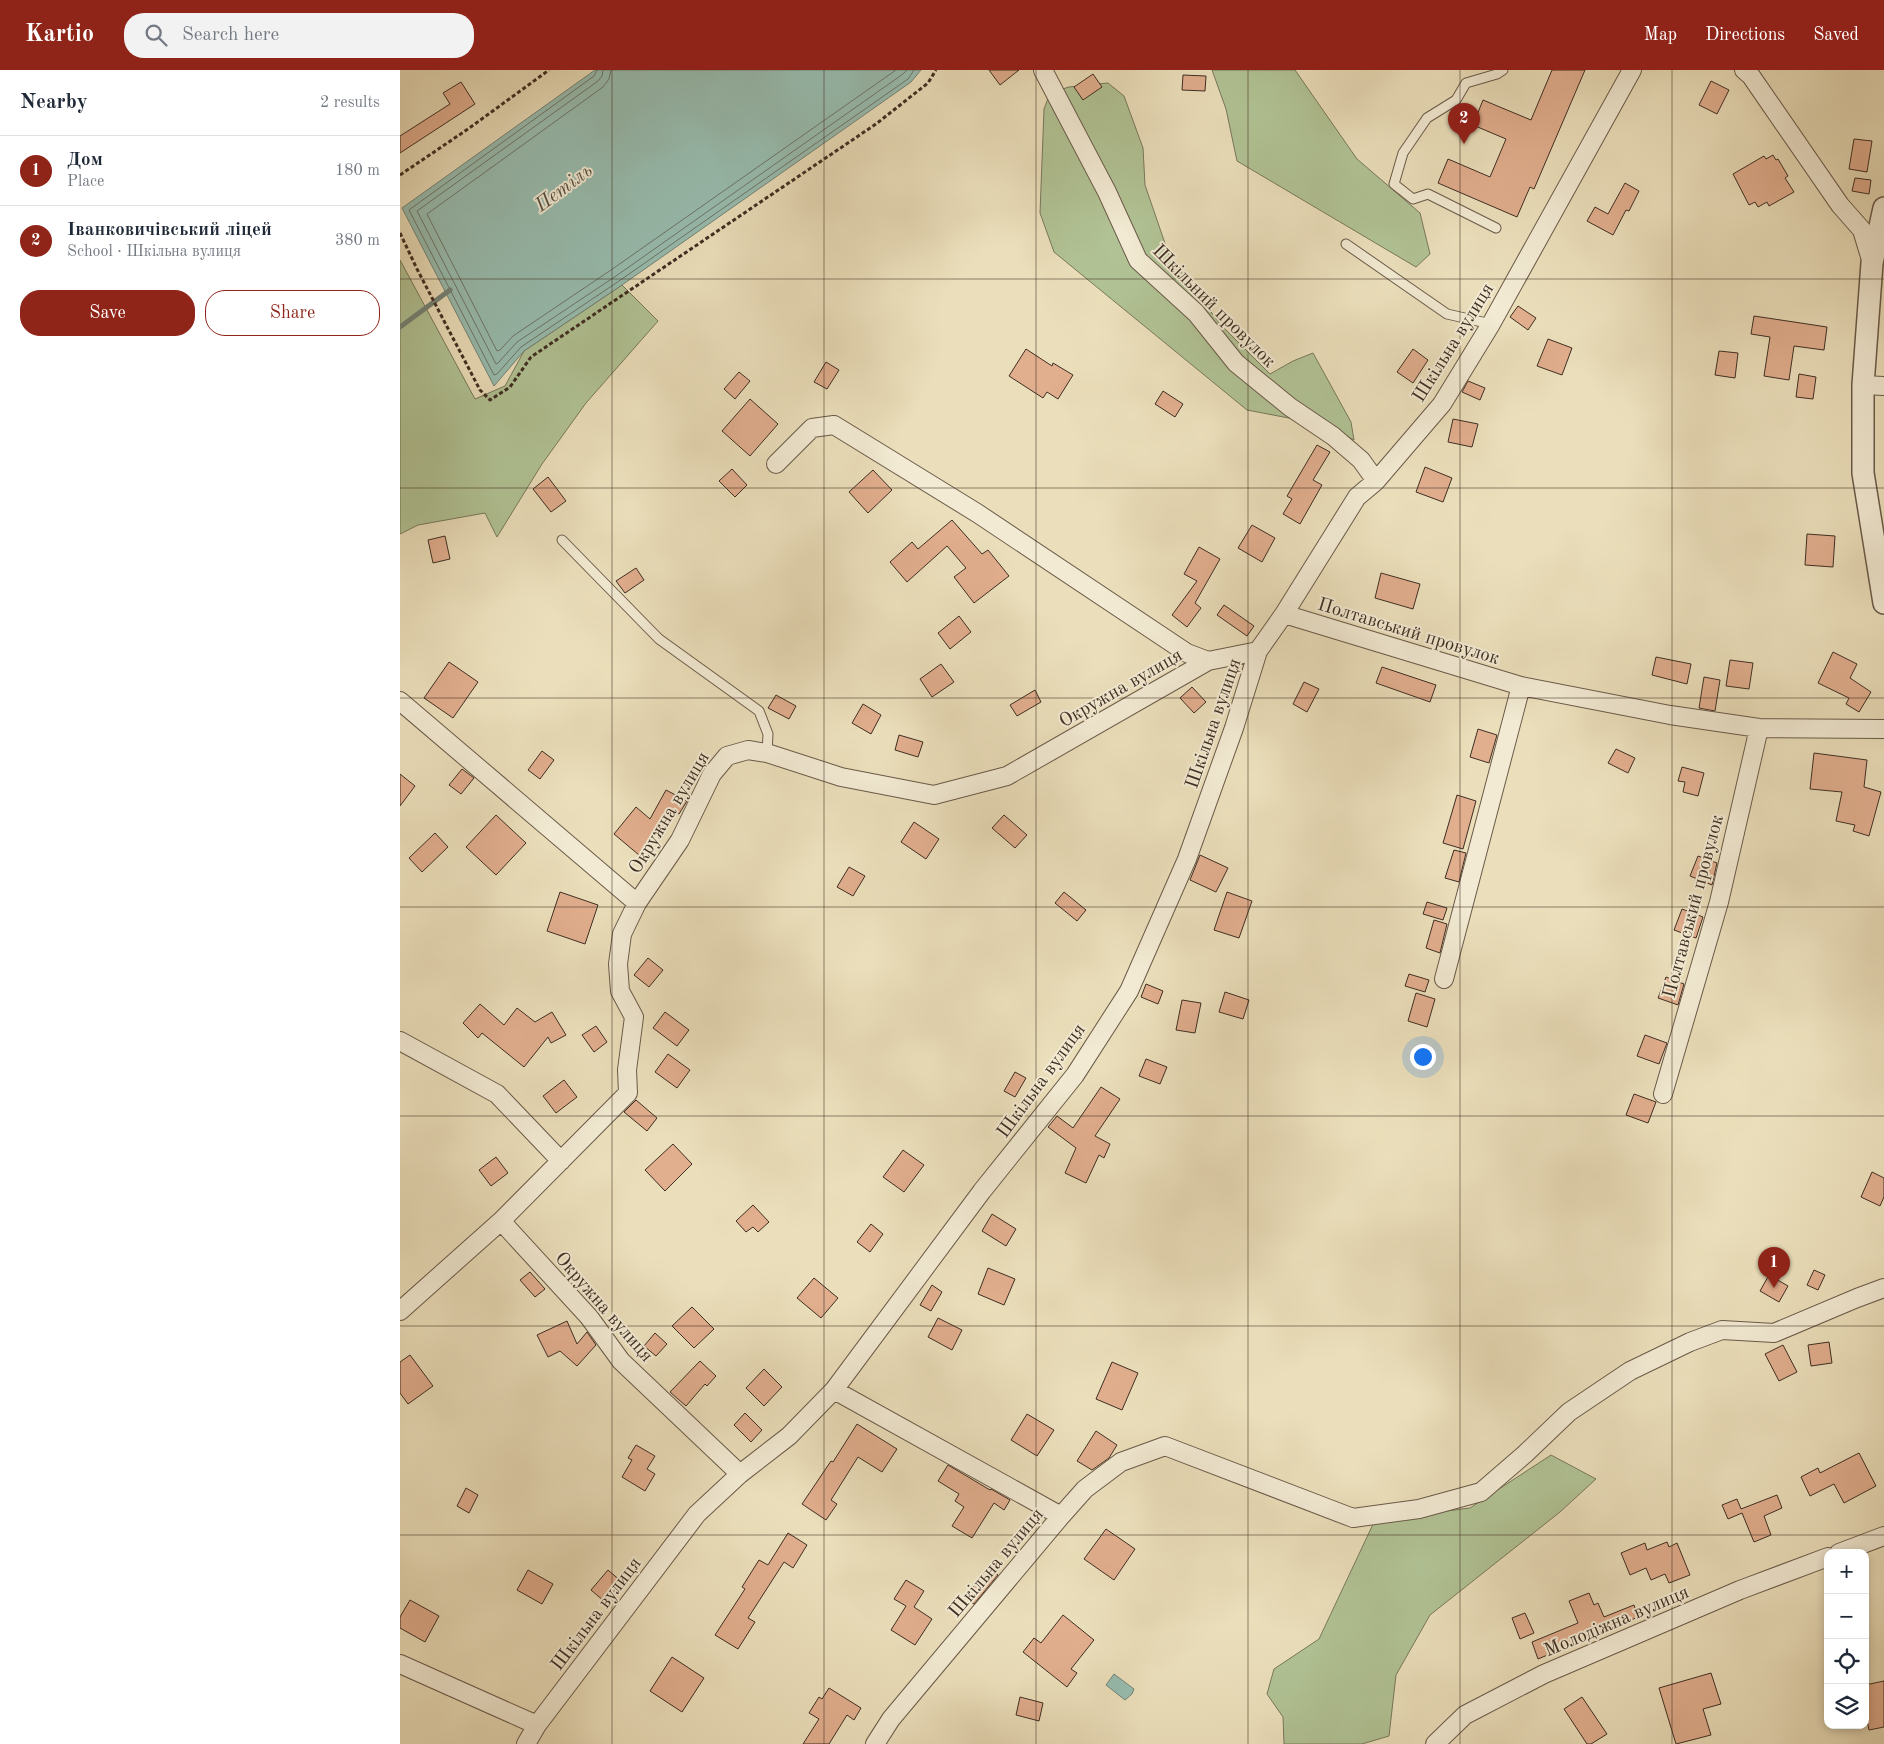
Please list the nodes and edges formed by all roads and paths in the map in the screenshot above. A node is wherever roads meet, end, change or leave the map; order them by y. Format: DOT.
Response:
graph roads {
  1 [pos="549,70"];
  2 [pos="936,70"];
  3 [pos="1043,70"];
  4 [pos="1503,70"];
  5 [pos="1632,70"];
  6 [pos="1744,70"];
  7 [pos="400,175"];
  8 [pos="1884,208"];
  9 [pos="1496,228"];
  10 [pos="400,233"];
  11 [pos="1346,244"];
  12 [pos="1872,263"];
  13 [pos="1491,324"];
  14 [pos="1862,385"];
  15 [pos="1884,386"];
  16 [pos="776,464"];
  17 [pos="1376,481"];
  18 [pos="562,540"];
  19 [pos="1884,603"];
  20 [pos="1284,614"];
  21 [pos="1258,652"];
  22 [pos="1208,661"];
  23 [pos="1521,686"];
  24 [pos="400,701"];
  25 [pos="1759,728"];
  26 [pos="1884,729"];
  27 [pos="767,753"];
  28 [pos="637,902"];
  29 [pos="1444,979"];
  30 [pos="400,1041"];
  31 [pos="1663,1094"];
  32 [pos="561,1162"];
  33 [pos="501,1221"];
  34 [pos="1884,1288"];
  35 [pos="400,1312"];
  36 [pos="834,1390"];
  37 [pos="740,1474"];
  38 [pos="1061,1516"];
  39 [pos="1884,1536"];
  40 [pos="1850,1549"];
  41 [pos="1824,1558"];
  42 [pos="400,1664"];
  43 [pos="537,1725"];
  44 [pos="526,1744"];
  45 [pos="875,1744"];
  46 [pos="1434,1744"];
  1 -- 7 [label="path"];
  2 -- 10 [label="path"];
  3 -- 17 [label="street, Шкільний провулок"];
  4 -- 9 [label="lane"];
  5 -- 13 [label="street, Шкільна вулиця"];
  6 -- 12 [label="street"];
  8 -- 12 [label="street"];
  11 -- 13 [label="lane"];
  12 -- 14 [label="street"];
  13 -- 17 [label="street, Шкільна вулиця"];
  14 -- 15 [label="street"];
  14 -- 19 [label="street"];
  16 -- 22 [label="street, Окружна вулиця"];
  17 -- 20 [label="street, Шкільна вулиця"];
  18 -- 27 [label="lane"];
  20 -- 21 [label="street, Шкільна вулиця"];
  20 -- 23 [label="street, Полтавський провулок"];
  21 -- 22 [label="street"];
  21 -- 36 [label="street, Шкільна вулиця"];
  22 -- 27 [label="street, Окружна вулиця"];
  23 -- 25 [label="street, Полтавський провулок"];
  23 -- 29 [label="street"];
  24 -- 28 [label="street, Окружна вулиця"];
  25 -- 26 [label="street, Полтавський провулок"];
  25 -- 31 [label="street, Полтавський провулок"];
  27 -- 28 [label="street, Окружна вулиця"];
  28 -- 32 [label="street, Окружна вулиця"];
  30 -- 32 [label="street"];
  32 -- 33 [label="street, Окружна вулиця"];
  33 -- 35 [label="street"];
  33 -- 37 [label="street, Окружна вулиця"];
  34 -- 38 [label="street"];
  36 -- 37 [label="street, Шкільна вулиця"];
  36 -- 38 [label="street, Шкільна вулиця"];
  37 -- 43 [label="street, Шкільна вулиця"];
  38 -- 45 [label="street, Шкільна вулиця"];
  39 -- 40 [label="street"];
  41 -- 46 [label="street, Молодіжна вулиця"];
  42 -- 43 [label="street"];
  43 -- 44 [label="street, Шкільна вулиця"];
}
